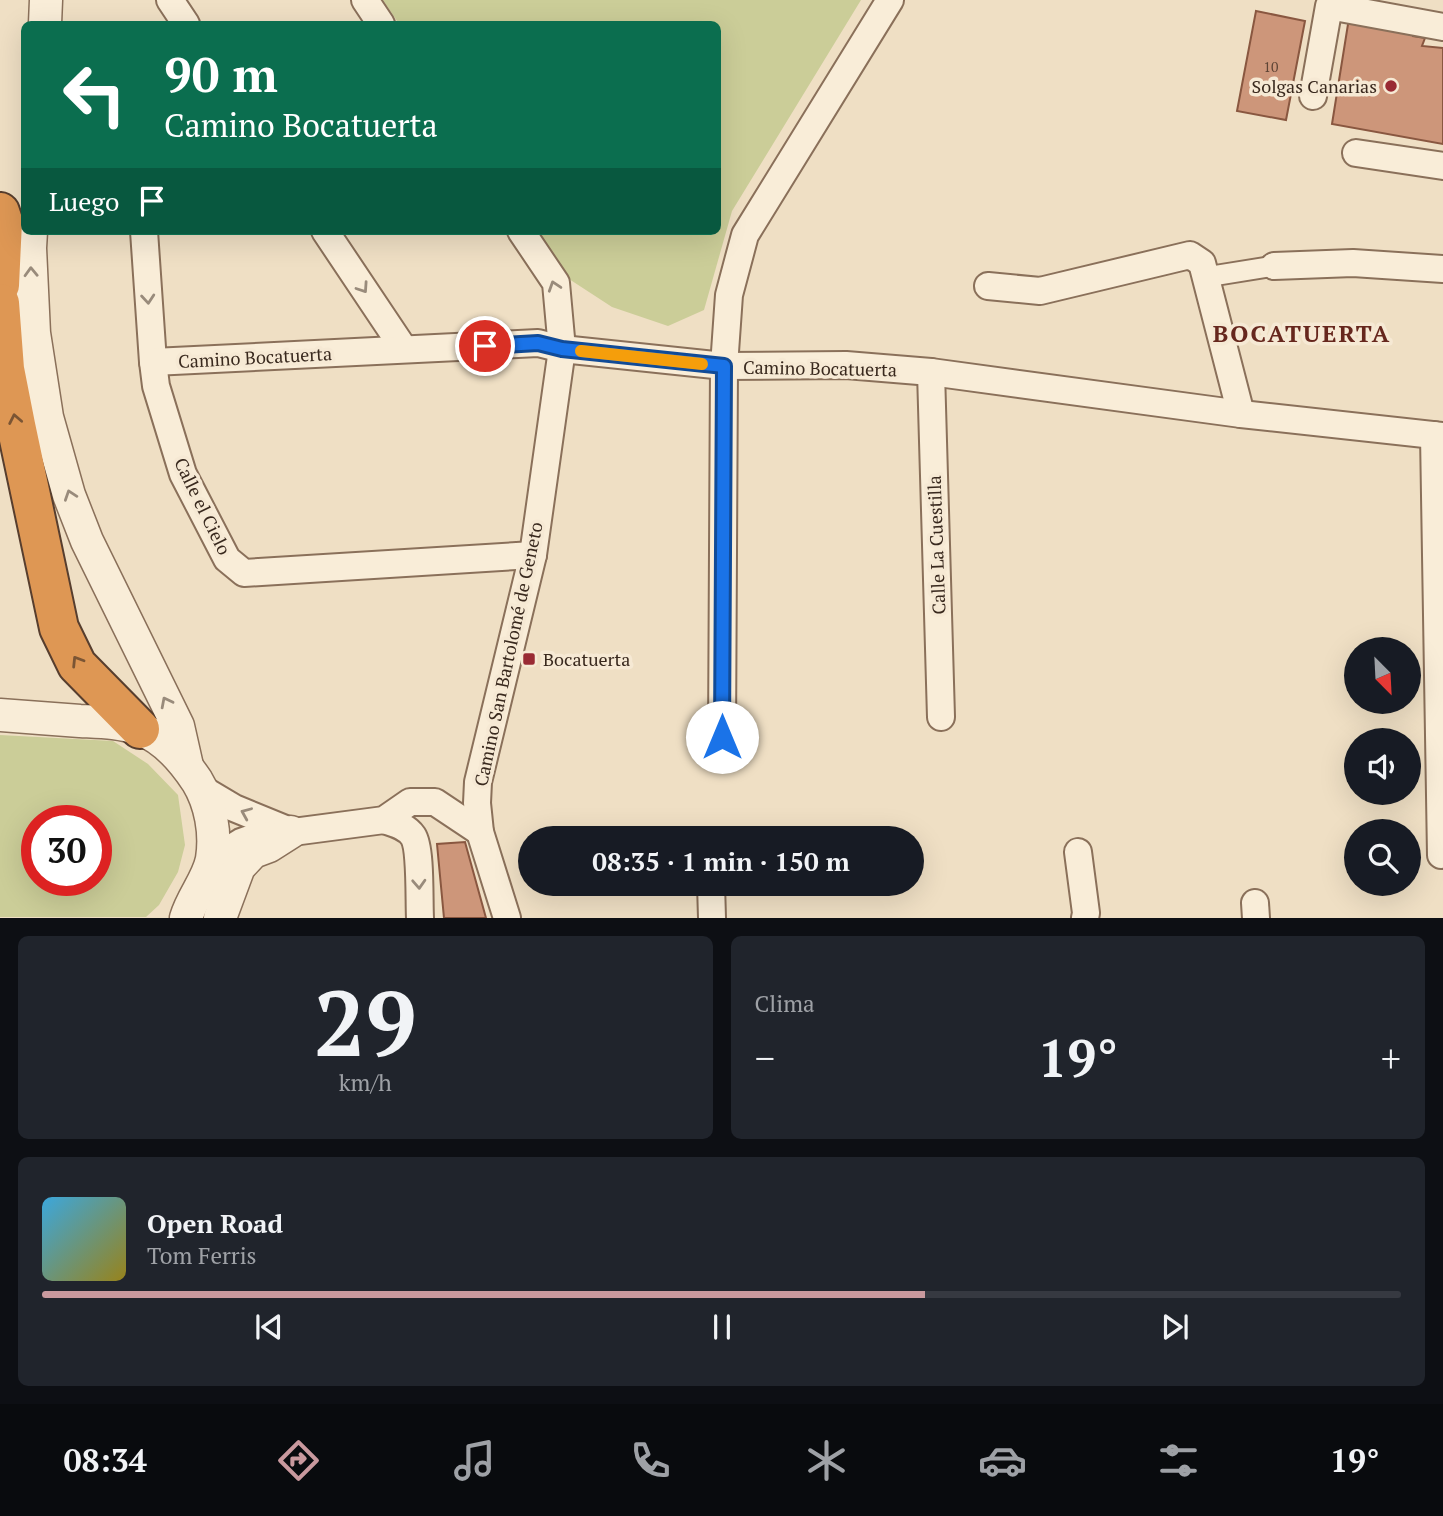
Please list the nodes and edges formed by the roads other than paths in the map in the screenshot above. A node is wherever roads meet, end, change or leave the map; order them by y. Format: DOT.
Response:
graph roads {
  1 [pos="46,0"];
  2 [pos="168,0"];
  3 [pos="365,0"];
  4 [pos="890,0"];
  5 [pos="45,21"];
  6 [pos="163,21"];
  7 [pos="184,21"];
  8 [pos="379,21"];
  9 [pos="1443,27"];
  10 [pos="1312,96"];
  11 [pos="1356,153"];
  12 [pos="1443,166"];
  13 [pos="0,212"];
  14 [pos="31,235"];
  15 [pos="144,235"];
  16 [pos="328,235"];
  17 [pos="524,235"];
  18 [pos="1274,266"];
  19 [pos="1443,269"];
  20 [pos="1206,277"];
  21 [pos="0,285"];
  22 [pos="988,286"];
  23 [pos="0,303"];
  24 [pos="404,349"];
  25 [pos="562,349"];
  26 [pos="153,362"];
  27 [pos="724,366"];
  28 [pos="931,372"];
  29 [pos="1241,414"];
  30 [pos="1438,436"];
  31 [pos="533,555"];
  32 [pos="0,715"];
  33 [pos="941,717"];
  34 [pos="140,729"];
  35 [pos="722,737"];
  36 [pos="195,778"];
  37 [pos="478,782"];
  38 [pos="444,808"];
  39 [pos="384,820"];
  40 [pos="291,832"];
  41 [pos="480,832"];
  42 [pos="417,850"];
  43 [pos="1078,852"];
  44 [pos="1441,855"];
  45 [pos="212,860"];
  46 [pos="712,896"];
  47 [pos="185,915"];
  48 [pos="220,918"];
  49 [pos="421,918"];
  50 [pos="507,918"];
  51 [pos="712,918"];
  52 [pos="1085,918"];
  1 -- 5 [label="street"];
  2 -- 6 [label="street"];
  2 -- 7 [label="street"];
  3 -- 8 [label="street"];
  4 -- 27 [label="street"];
  9 -- 10 [label="street"];
  11 -- 12 [label="street"];
  13 -- 21 [label="highway"];
  36 -- 14 [label="street, one-way"];
  15 -- 26 [label="street, Calle el Cielo, one-way"];
  16 -- 24 [label="street, one-way"];
  25 -- 17 [label="street, Camino San Bartolomé de Geneto, one-way"];
  18 -- 19 [label="street"];
  18 -- 20 [label="street"];
  20 -- 22 [label="street"];
  20 -- 29 [label="street"];
  34 -- 23 [label="highway, one-way"];
  24 -- 25 [label="street, Camino Bocatuerta"];
  24 -- 26 [label="street, Camino Bocatuerta"];
  25 -- 27 [label="street, Camino Bocatuerta"];
  25 -- 31 [label="street, Camino San Bartolomé de Geneto"];
  26 -- 31 [label="street, Calle el Cielo"];
  27 -- 28 [label="street, Camino Bocatuerta"];
  27 -- 35 [label="street"];
  28 -- 29 [label="street, Camino Bocatuerta"];
  28 -- 33 [label="street, Calle La Cuestilla"];
  29 -- 30 [label="street, Camino Bocatuerta"];
  30 -- 44 [label="street"];
  31 -- 37 [label="street, Camino San Bartolomé de Geneto"];
  32 -- 34 [label="street"];
  34 -- 36 [label="street"];
  40 -- 36 [label="street, one-way"];
  36 -- 45 [label="street"];
  37 -- 38 [label="street"];
  37 -- 41 [label="street, Camino San Bartolomé de Geneto"];
  38 -- 39 [label="street"];
  38 -- 41 [label="street"];
  38 -- 42 [label="street"];
  39 -- 40 [label="street"];
  39 -- 42 [label="street"];
  40 -- 45 [label="street"];
  40 -- 48 [label="street"];
  41 -- 50 [label="street, Camino San Bartolomé de Geneto"];
  42 -- 49 [label="street, one-way"];
  43 -- 52 [label="street"];
  45 -- 47 [label="street"];
  46 -- 51 [label="street"];
}
